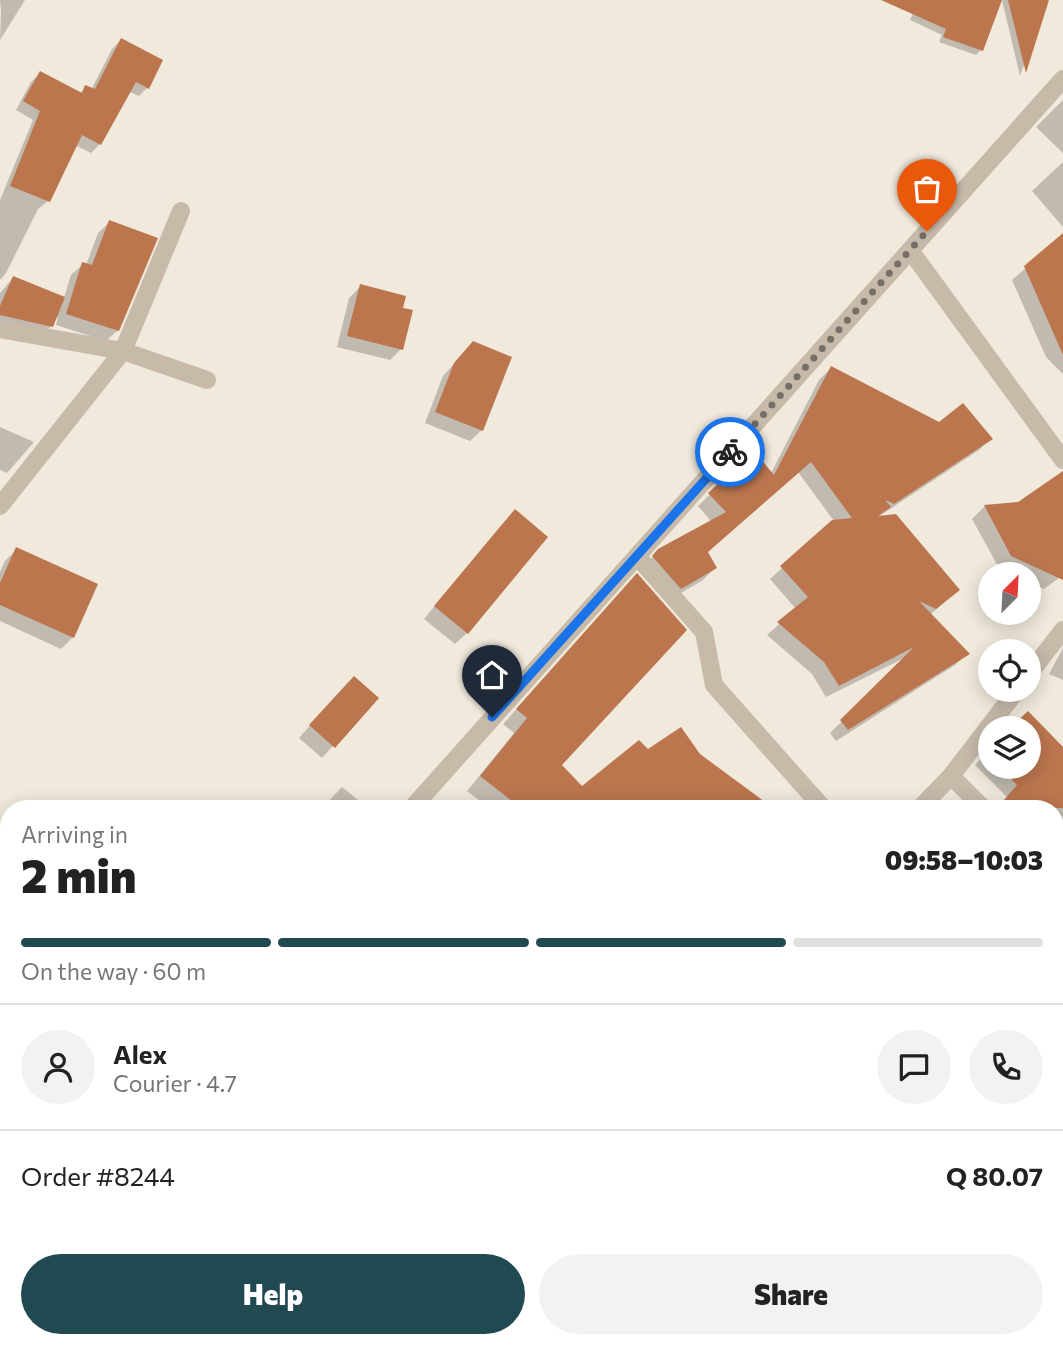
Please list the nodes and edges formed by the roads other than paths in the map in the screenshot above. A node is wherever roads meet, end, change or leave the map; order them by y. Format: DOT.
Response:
graph roads {
  1 [pos="1063,79"];
  2 [pos="181,212"];
  3 [pos="910,250"];
  4 [pos="0,329"];
  5 [pos="123,351"];
  6 [pos="207,380"];
  7 [pos="1063,460"];
  8 [pos="0,506"];
  9 [pos="636,556"];
  10 [pos="1063,630"];
  11 [pos="1041,658"];
  12 [pos="1008,702"];
  13 [pos="951,776"];
  14 [pos="419,800"];
  15 [pos="816,800"];
  16 [pos="928,800"];
  17 [pos="976,800"];
  1 -- 3 [label="street"];
  2 -- 5 [label="street"];
  3 -- 7 [label="street"];
  3 -- 9 [label="street"];
  4 -- 5 [label="street"];
  5 -- 6 [label="street"];
  5 -- 8 [label="street"];
  9 -- 14 [label="street"];
  9 -- 15 [label="street"];
  10 -- 11 [label="street"];
  12 -- 13 [label="street"];
  13 -- 16 [label="street"];
  13 -- 17 [label="street"];
}
